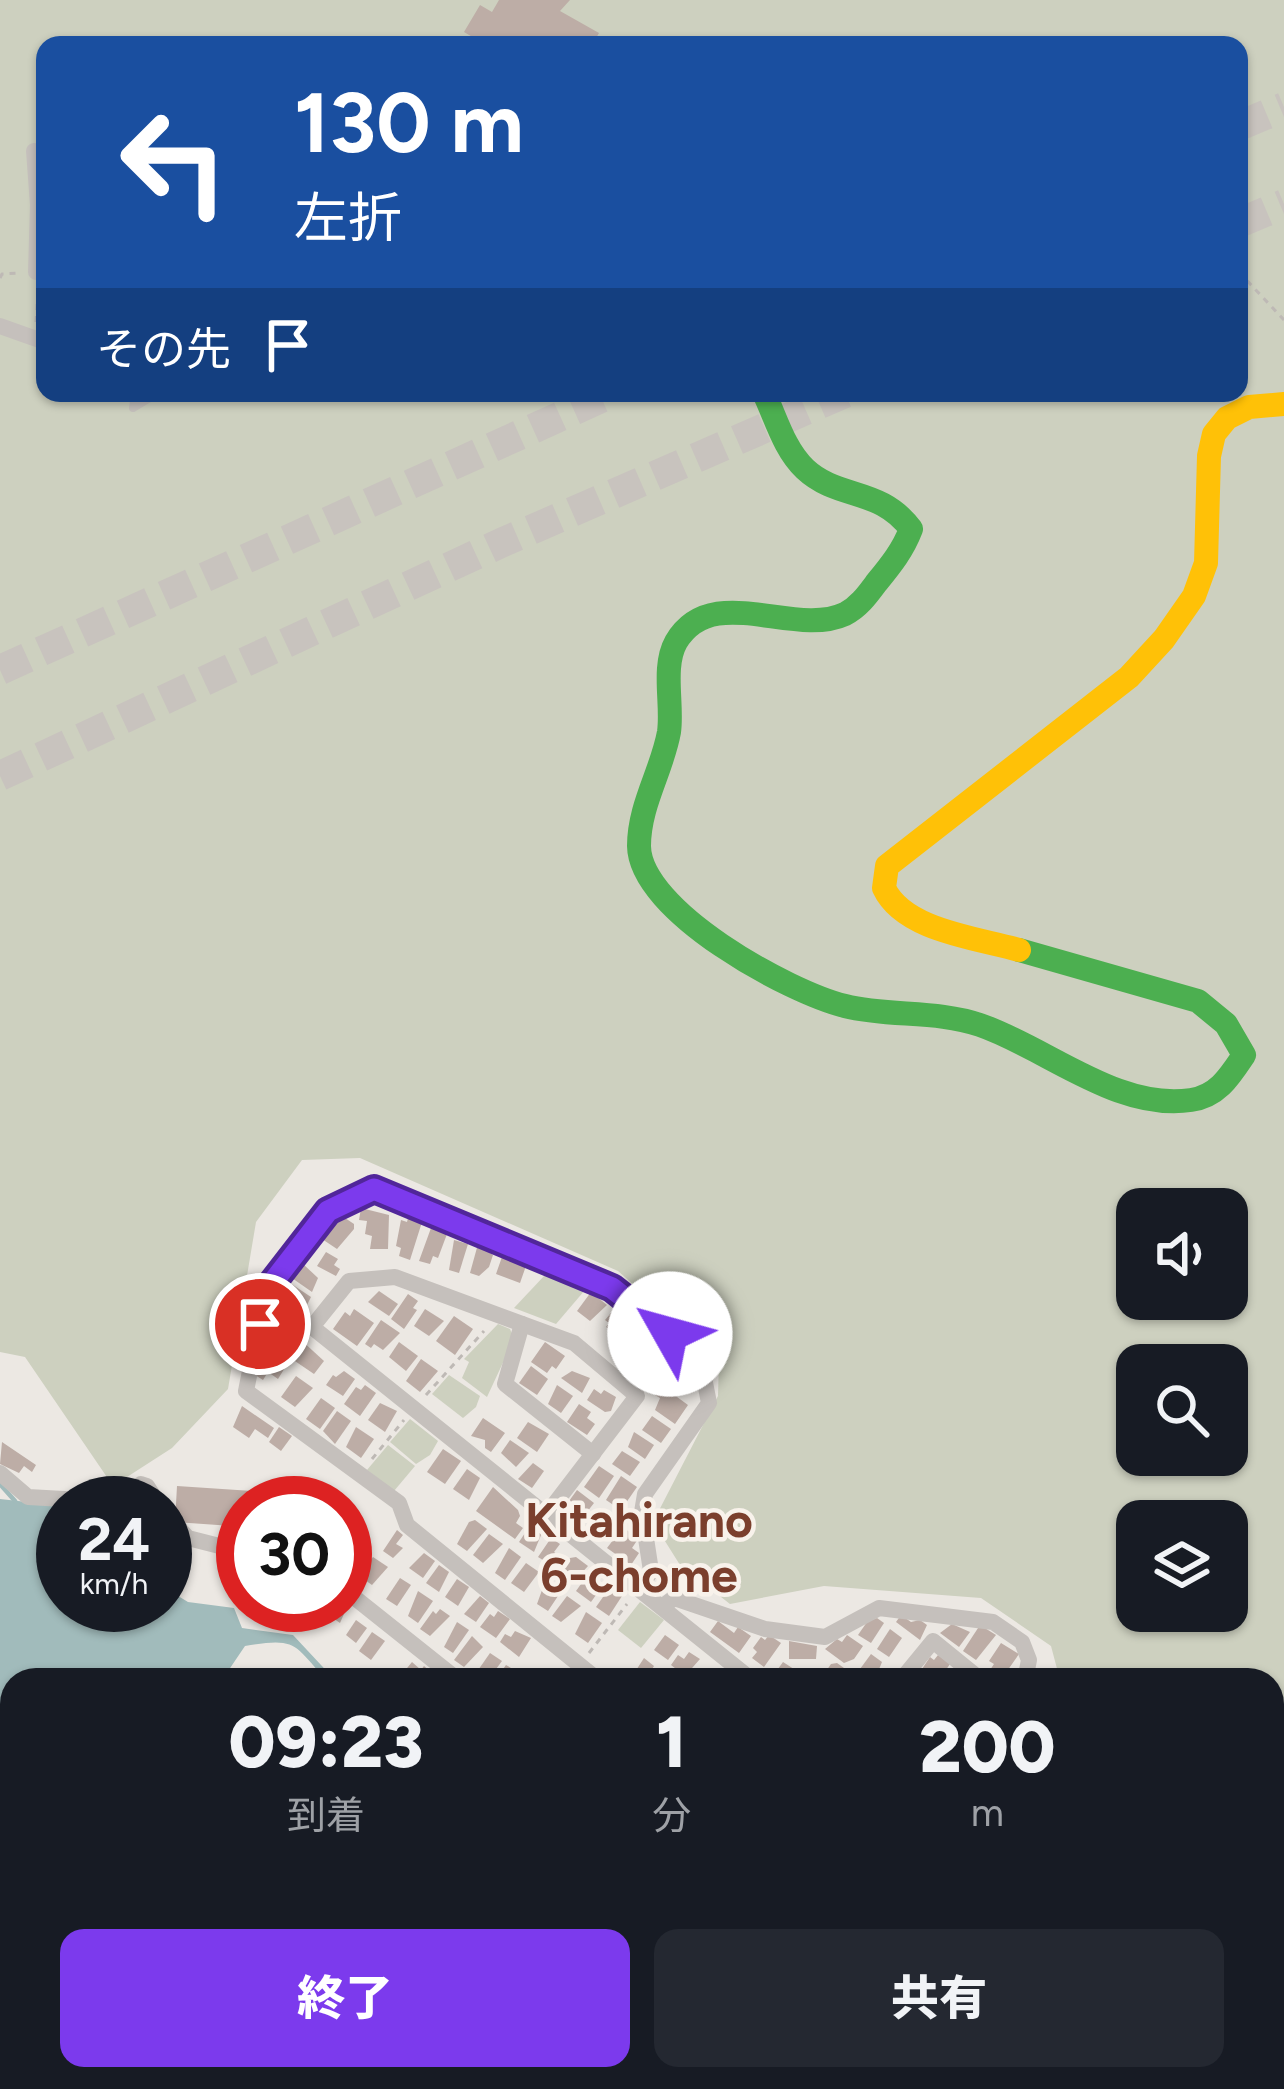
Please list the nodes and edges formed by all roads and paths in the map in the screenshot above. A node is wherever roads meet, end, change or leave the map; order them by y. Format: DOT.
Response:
graph roads {
  1 [pos="36,155"];
  2 [pos="36,178"];
  3 [pos="36,272"];
  4 [pos="0,275"];
  5 [pos="1248,282"];
  6 [pos="1284,320"];
  7 [pos="0,326"];
  8 [pos="36,339"];
  9 [pos="769,402"];
  10 [pos="1284,404"];
  11 [pos="498,1316"];
  12 [pos="522,1324"];
  13 [pos="414,1408"];
  14 [pos="394,1431"];
  15 [pos="593,1454"];
  16 [pos="0,1473"];
  17 [pos="359,1474"];
  18 [pos="36,1497"];
  19 [pos="546,1514"];
  20 [pos="639,1588"];
  21 [pos="662,1607"];
  22 [pos="372,1612"];
  23 [pos="580,1665"];
  24 [pos="443,1668"];
  25 [pos="584,1668"];
  26 [pos="737,1668"];
  27 [pos="911,1668"];
  28 [pos="966,1668"];
  29 [pos="1027,1668"];
  1 -- 2 [label="street"];
  3 -- 4 [label="path"];
  5 -- 6 [label="path"];
  7 -- 8 [label="street"];
  9 -- 10 [label="street"];
  11 -- 12 [label="street"];
  11 -- 13 [label="path"];
  11 -- 13 [label="street"];
  12 -- 15 [label="street"];
  12 -- 15 [label="street"];
  13 -- 19 [label="street"];
  14 -- 17 [label="path"];
  15 -- 19 [label="street"];
  16 -- 18 [label="street"];
  17 -- 20 [label="street"];
  17 -- 23 [label="street"];
  19 -- 20 [label="street"];
  20 -- 21 [label="street"];
  20 -- 23 [label="path"];
  21 -- 26 [label="street"];
  21 -- 29 [label="street"];
  22 -- 24 [label="street"];
  23 -- 25 [label="street"];
  27 -- 28 [label="street"];
}
